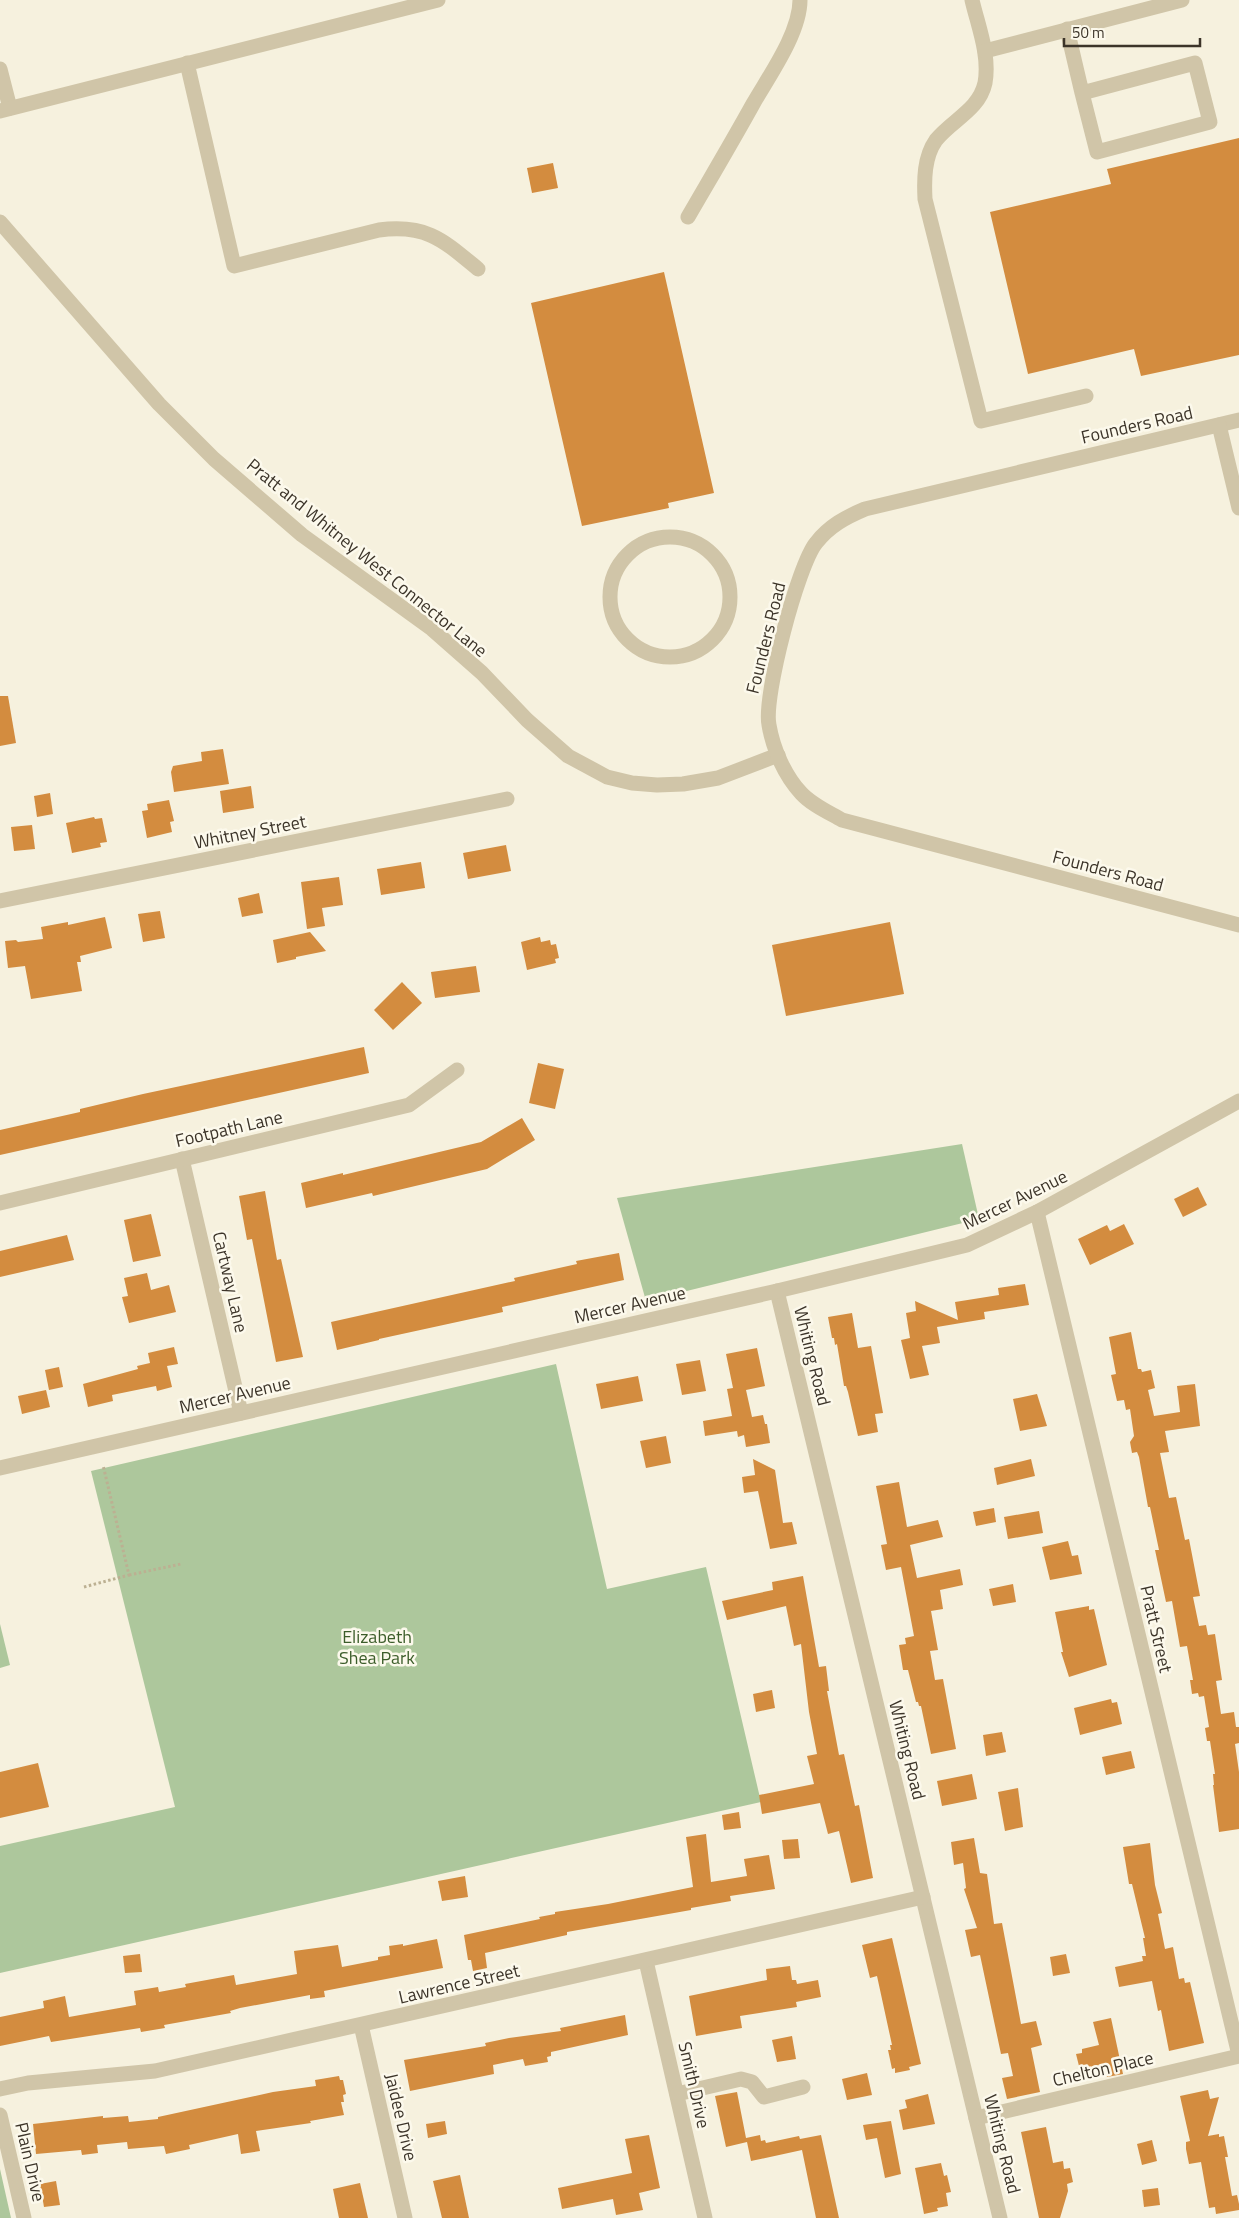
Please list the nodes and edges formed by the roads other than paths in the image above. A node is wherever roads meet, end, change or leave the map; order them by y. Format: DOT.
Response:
graph roads {
  1 [pos="438,0"];
  2 [pos="800,0"];
  3 [pos="972,0"];
  4 [pos="1182,0"];
  5 [pos="1067,30"];
  6 [pos="985,51"];
  7 [pos="188,63"];
  8 [pos="0,69"];
  9 [pos="1082,93"];
  10 [pos="5,110"];
  11 [pos="688,217"];
  12 [pos="0,222"];
  13 [pos="478,269"];
  14 [pos="1086,396"];
  15 [pos="1239,420"];
  16 [pos="1219,425"];
  17 [pos="1239,508"];
  18 [pos="632,551"];
  19 [pos="778,755"];
  20 [pos="507,800"];
  21 [pos="0,902"];
  22 [pos="1239,924"];
  23 [pos="457,1070"];
  24 [pos="1239,1101"];
  25 [pos="182,1159"];
  26 [pos="0,1203"];
  27 [pos="1037,1212"];
  28 [pos="777,1291"];
  29 [pos="241,1412"];
  30 [pos="0,1468"];
  31 [pos="923,1896"];
  32 [pos="646,1961"];
  33 [pos="361,2025"];
  34 [pos="1239,2056"];
  35 [pos="803,2087"];
  36 [pos="0,2089"];
  37 [pos="676,2094"];
  38 [pos="0,2116"];
  39 [pos="976,2118"];
  40 [pos="24,2218"];
  41 [pos="405,2218"];
  42 [pos="705,2218"];
  43 [pos="1000,2218"];
  1 -- 7 [label="street"];
  2 -- 11 [label="street"];
  3 -- 6 [label="street"];
  4 -- 5 [label="street"];
  5 -- 6 [label="street"];
  5 -- 9 [label="street"];
  6 -- 14 [label="street"];
  7 -- 10 [label="street"];
  7 -- 13 [label="street"];
  8 -- 10 [label="street"];
  9 -- 9 [label="street"];
  12 -- 19 [label="street, Pratt and Whitney West Connector Lane"];
  15 -- 16 [label="street, Founders Road"];
  16 -- 17 [label="street"];
  16 -- 19 [label="street, Founders Road"];
  18 -- 18 [label="street"];
  19 -- 22 [label="street, Founders Road"];
  20 -- 21 [label="street, Whitney Street"];
  23 -- 25 [label="street, Footpath Lane"];
  24 -- 27 [label="street, Mercer Avenue"];
  25 -- 26 [label="street, Footpath Lane"];
  25 -- 29 [label="street, Cartway Lane"];
  27 -- 28 [label="street, Mercer Avenue"];
  27 -- 34 [label="street, Pratt Street"];
  28 -- 29 [label="street, Mercer Avenue"];
  28 -- 31 [label="street, Whiting Road"];
  29 -- 30 [label="street, Mercer Avenue"];
  31 -- 32 [label="street, Lawrence Street"];
  31 -- 39 [label="street, Whiting Road"];
  32 -- 33 [label="street, Lawrence Street"];
  32 -- 37 [label="street, Smith Drive"];
  33 -- 36 [label="street, Lawrence Street"];
  33 -- 41 [label="street, Jaidee Drive"];
  34 -- 39 [label="street, Chelton Place"];
  35 -- 37 [label="street"];
  37 -- 42 [label="street, Smith Drive"];
  38 -- 40 [label="street, Plain Drive"];
  39 -- 43 [label="street, Whiting Road"];
}
